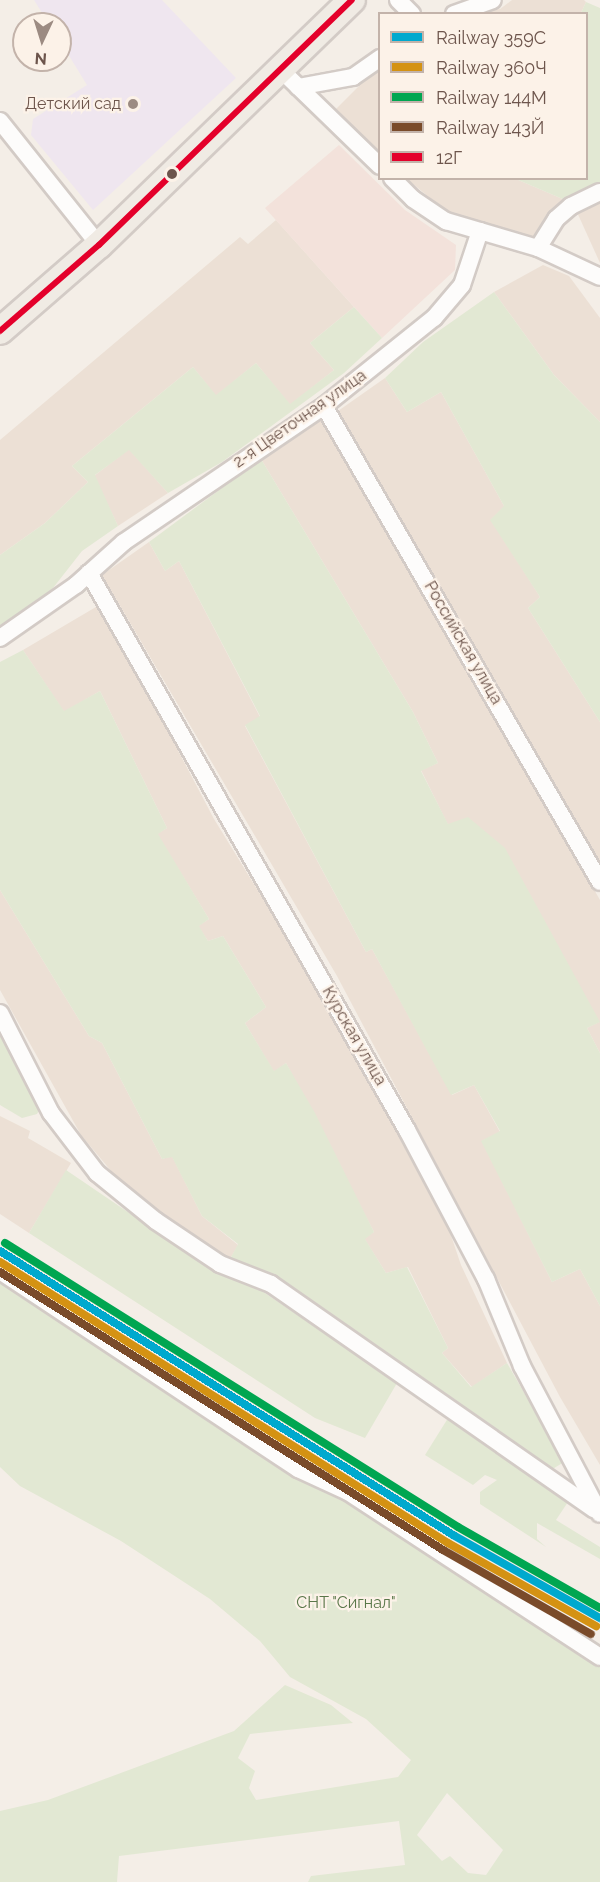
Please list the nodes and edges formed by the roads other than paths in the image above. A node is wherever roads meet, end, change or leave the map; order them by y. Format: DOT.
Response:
graph roads {
  1 [pos="352,0"];
  2 [pos="398,0"];
  3 [pos="493,0"];
  4 [pos="410,12"];
  5 [pos="460,12"];
  6 [pos="378,59"];
  7 [pos="290,79"];
  8 [pos="0,121"];
  9 [pos="378,164"];
  10 [pos="394,180"];
  11 [pos="600,192"];
  12 [pos="480,231"];
  13 [pos="99,245"];
  14 [pos="538,248"];
  15 [pos="600,277"];
  16 [pos="0,331"];
  17 [pos="324,406"];
  18 [pos="89,573"];
  19 [pos="0,638"];
  20 [pos="600,882"];
  21 [pos="0,1013"];
  22 [pos="0,1271"];
  23 [pos="598,1513"];
  24 [pos="600,1657"];
  1 -- 7 [label="main road"];
  2 -- 4 [label="street"];
  3 -- 5 [label="street"];
  6 -- 7 [label="street"];
  7 -- 9 [label="street"];
  7 -- 13 [label="main road"];
  8 -- 13 [label="street"];
  10 -- 12 [label="street"];
  11 -- 14 [label="street"];
  12 -- 14 [label="street"];
  12 -- 17 [label="street, 2-я Цветочная улица"];
  13 -- 16 [label="main road"];
  14 -- 15 [label="street"];
  17 -- 18 [label="street, 2-я Цветочная улица"];
  17 -- 20 [label="street, Российская улица"];
  18 -- 19 [label="street, 2-я Цветочная улица"];
  18 -- 23 [label="street, Курская улица"];
  21 -- 23 [label="street, Курская улица"];
  22 -- 24 [label="street"];
}
